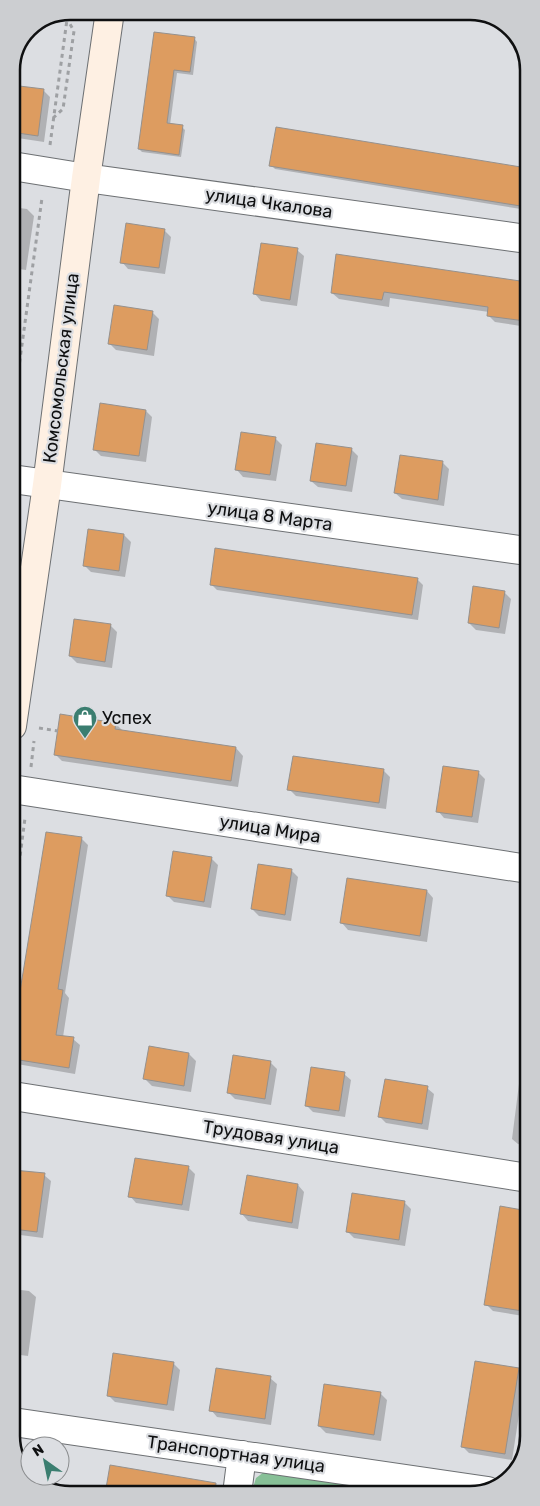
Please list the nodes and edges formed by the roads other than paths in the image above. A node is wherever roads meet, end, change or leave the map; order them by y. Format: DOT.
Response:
graph roads {
  1 [pos="109,20"];
  2 [pos="20,167"];
  3 [pos="86,178"];
  4 [pos="520,238"];
  5 [pos="20,480"];
  6 [pos="47,484"];
  7 [pos="520,550"];
  8 [pos="24,727"];
  9 [pos="20,790"];
  10 [pos="520,868"];
  11 [pos="20,1097"];
  12 [pos="520,1177"];
  13 [pos="20,1423"];
  14 [pos="242,1455"];
  15 [pos="238,1486"];
  16 [pos="454,1486"];
  1 -- 3 [label="street, Комсомольская улица"];
  2 -- 3 [label="street, улица Чкалова"];
  3 -- 4 [label="street, улица Чкалова"];
  3 -- 6 [label="street, Комсомольская улица"];
  5 -- 6 [label="street, улица 8 Марта"];
  6 -- 7 [label="street, улица 8 Марта"];
  6 -- 8 [label="street, Комсомольская улица"];
  9 -- 10 [label="street, улица Мира"];
  11 -- 12 [label="street, Трудовая улица"];
  13 -- 14 [label="street, Транспортная улица"];
  14 -- 15 [label="street"];
  14 -- 16 [label="street, Транспортная улица"];
}
